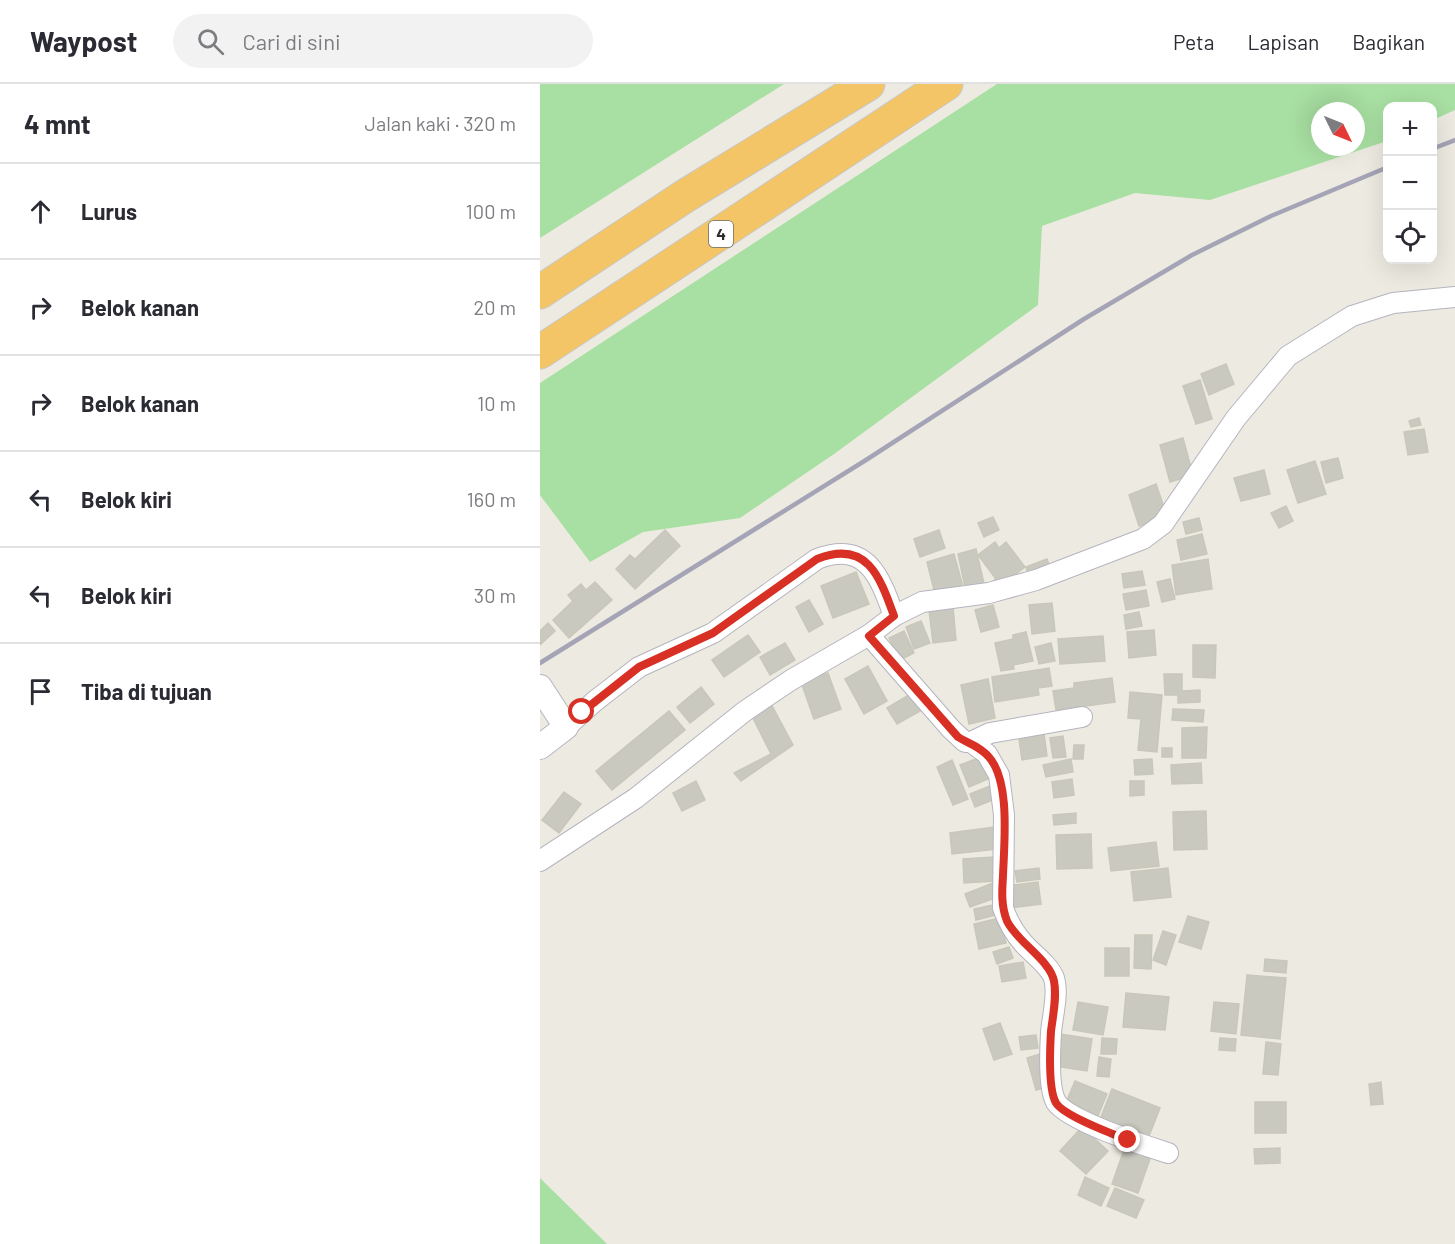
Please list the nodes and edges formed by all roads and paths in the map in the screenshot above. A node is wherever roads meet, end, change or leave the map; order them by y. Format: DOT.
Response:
graph roads {
  1 [pos="868,84"];
  2 [pos="946,84"];
  3 [pos="540,292"];
  4 [pos="1455,297"];
  5 [pos="540,352"];
  6 [pos="894,616"];
  7 [pos="869,636"];
  8 [pos="540,687"];
  9 [pos="1082,717"];
  10 [pos="566,727"];
  11 [pos="971,742"];
  12 [pos="540,747"];
  13 [pos="540,861"];
  14 [pos="1168,1153"];
  1 -- 3 [label="highway"];
  2 -- 5 [label="highway, 4"];
  4 -- 6 [label="street"];
  6 -- 7 [label="street"];
  6 -- 10 [label="street"];
  7 -- 11 [label="street"];
  7 -- 13 [label="street"];
  8 -- 10 [label="street"];
  9 -- 11 [label="street"];
  10 -- 12 [label="street"];
  11 -- 14 [label="street"];
}
